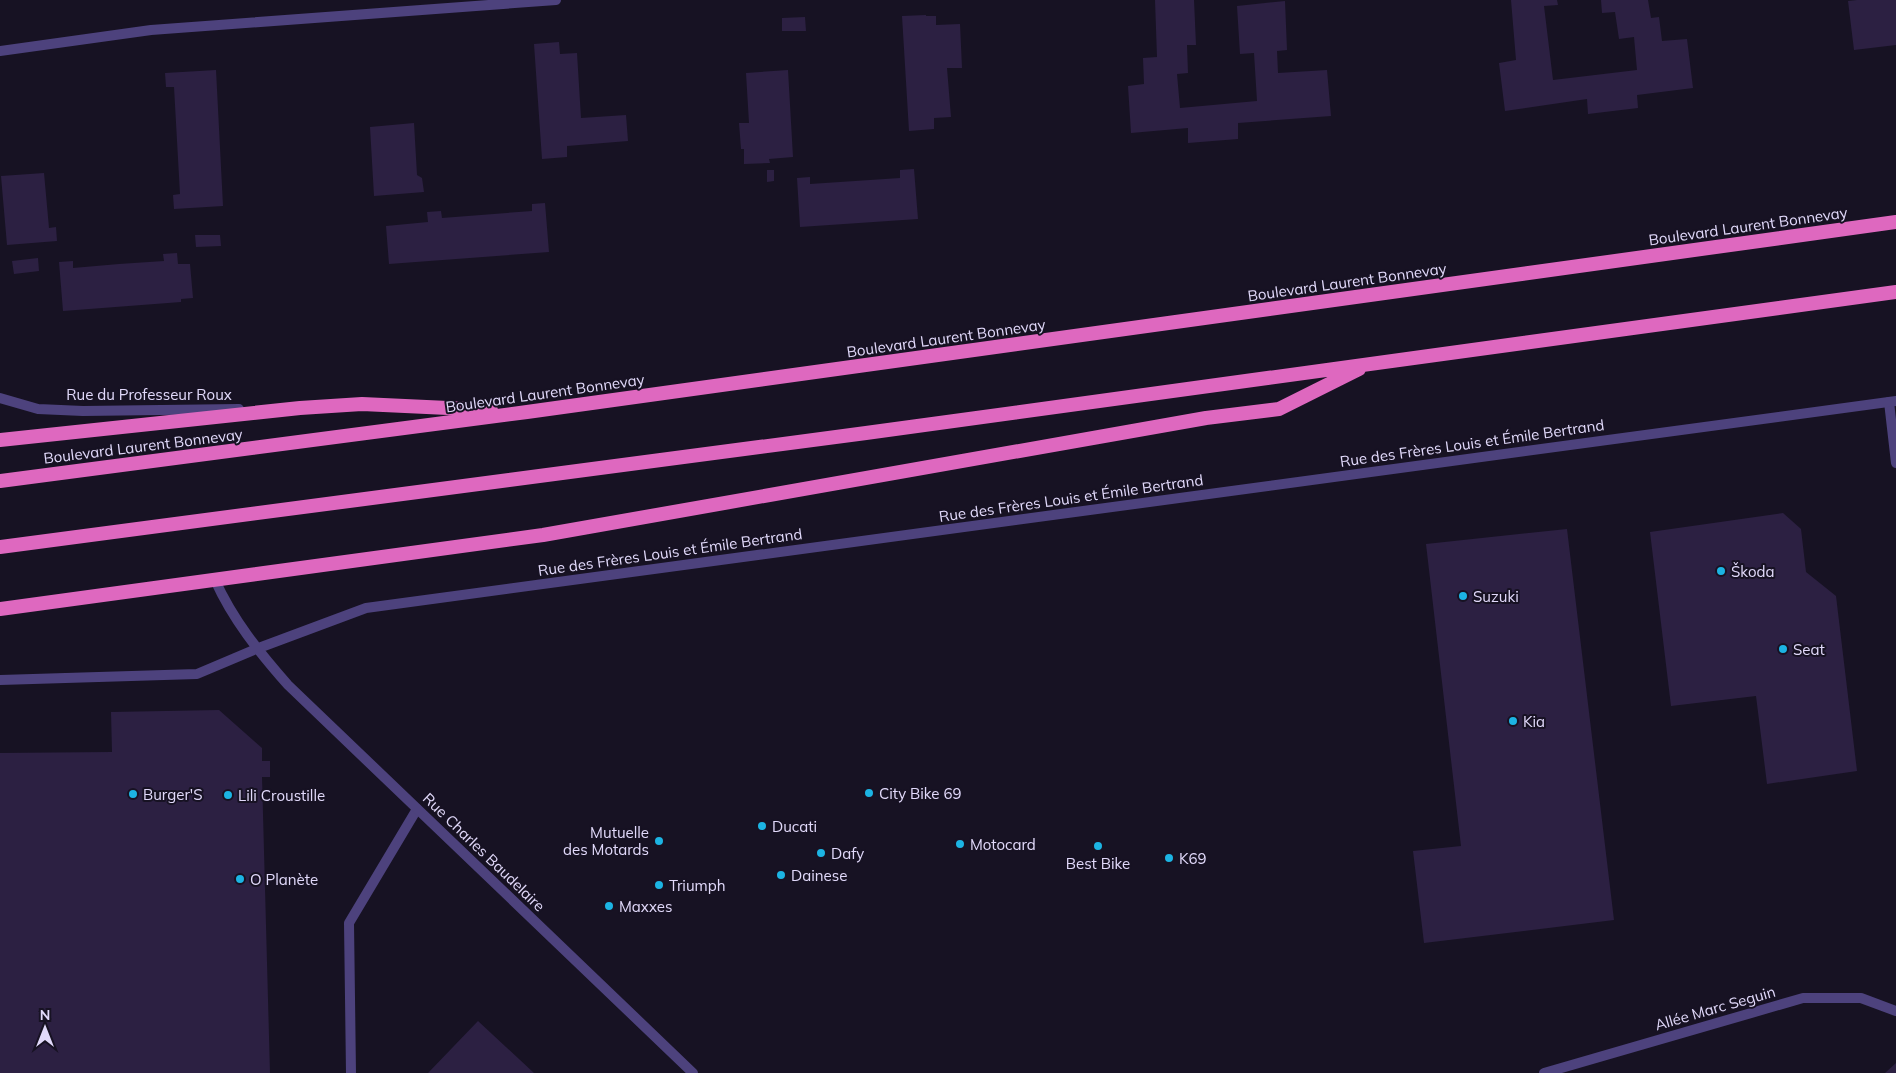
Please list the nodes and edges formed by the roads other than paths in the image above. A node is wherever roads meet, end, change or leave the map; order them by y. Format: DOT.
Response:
graph roads {
  1 [pos="556,0"];
  2 [pos="0,51"];
  3 [pos="1896,222"];
  4 [pos="1896,292"];
  5 [pos="1368,364"];
  6 [pos="0,398"];
  7 [pos="1893,401"];
  8 [pos="300,408"];
  9 [pos="527,412"];
  10 [pos="0,440"];
  11 [pos="1896,463"];
  12 [pos="0,481"];
  13 [pos="0,547"];
  14 [pos="215,580"];
  15 [pos="0,609"];
  16 [pos="256,649"];
  17 [pos="0,680"];
  18 [pos="417,808"];
  19 [pos="1896,1012"];
  20 [pos="351,1073"];
  21 [pos="693,1073"];
  22 [pos="1544,1073"];
  1 -- 2 [label="street"];
  3 -- 9 [label="highway, Boulevard Laurent Bonnevay"];
  4 -- 5 [label="highway"];
  5 -- 13 [label="highway"];
  5 -- 14 [label="highway"];
  6 -- 8 [label="street, Rue du Professeur Roux"];
  7 -- 11 [label="street"];
  7 -- 16 [label="street, Rue des Frères Louis et Émile Bertrand"];
  8 -- 9 [label="highway"];
  8 -- 10 [label="highway"];
  9 -- 12 [label="highway, Boulevard Laurent Bonnevay"];
  14 -- 15 [label="highway"];
  14 -- 16 [label="street, Rue Charles Baudelaire"];
  16 -- 17 [label="street, Rue des Frères Louis et Émile Bertrand"];
  16 -- 18 [label="street, Rue Charles Baudelaire"];
  18 -- 20 [label="street"];
  18 -- 21 [label="street, Rue Charles Baudelaire"];
  19 -- 22 [label="street, Allée Marc Seguin"];
}
